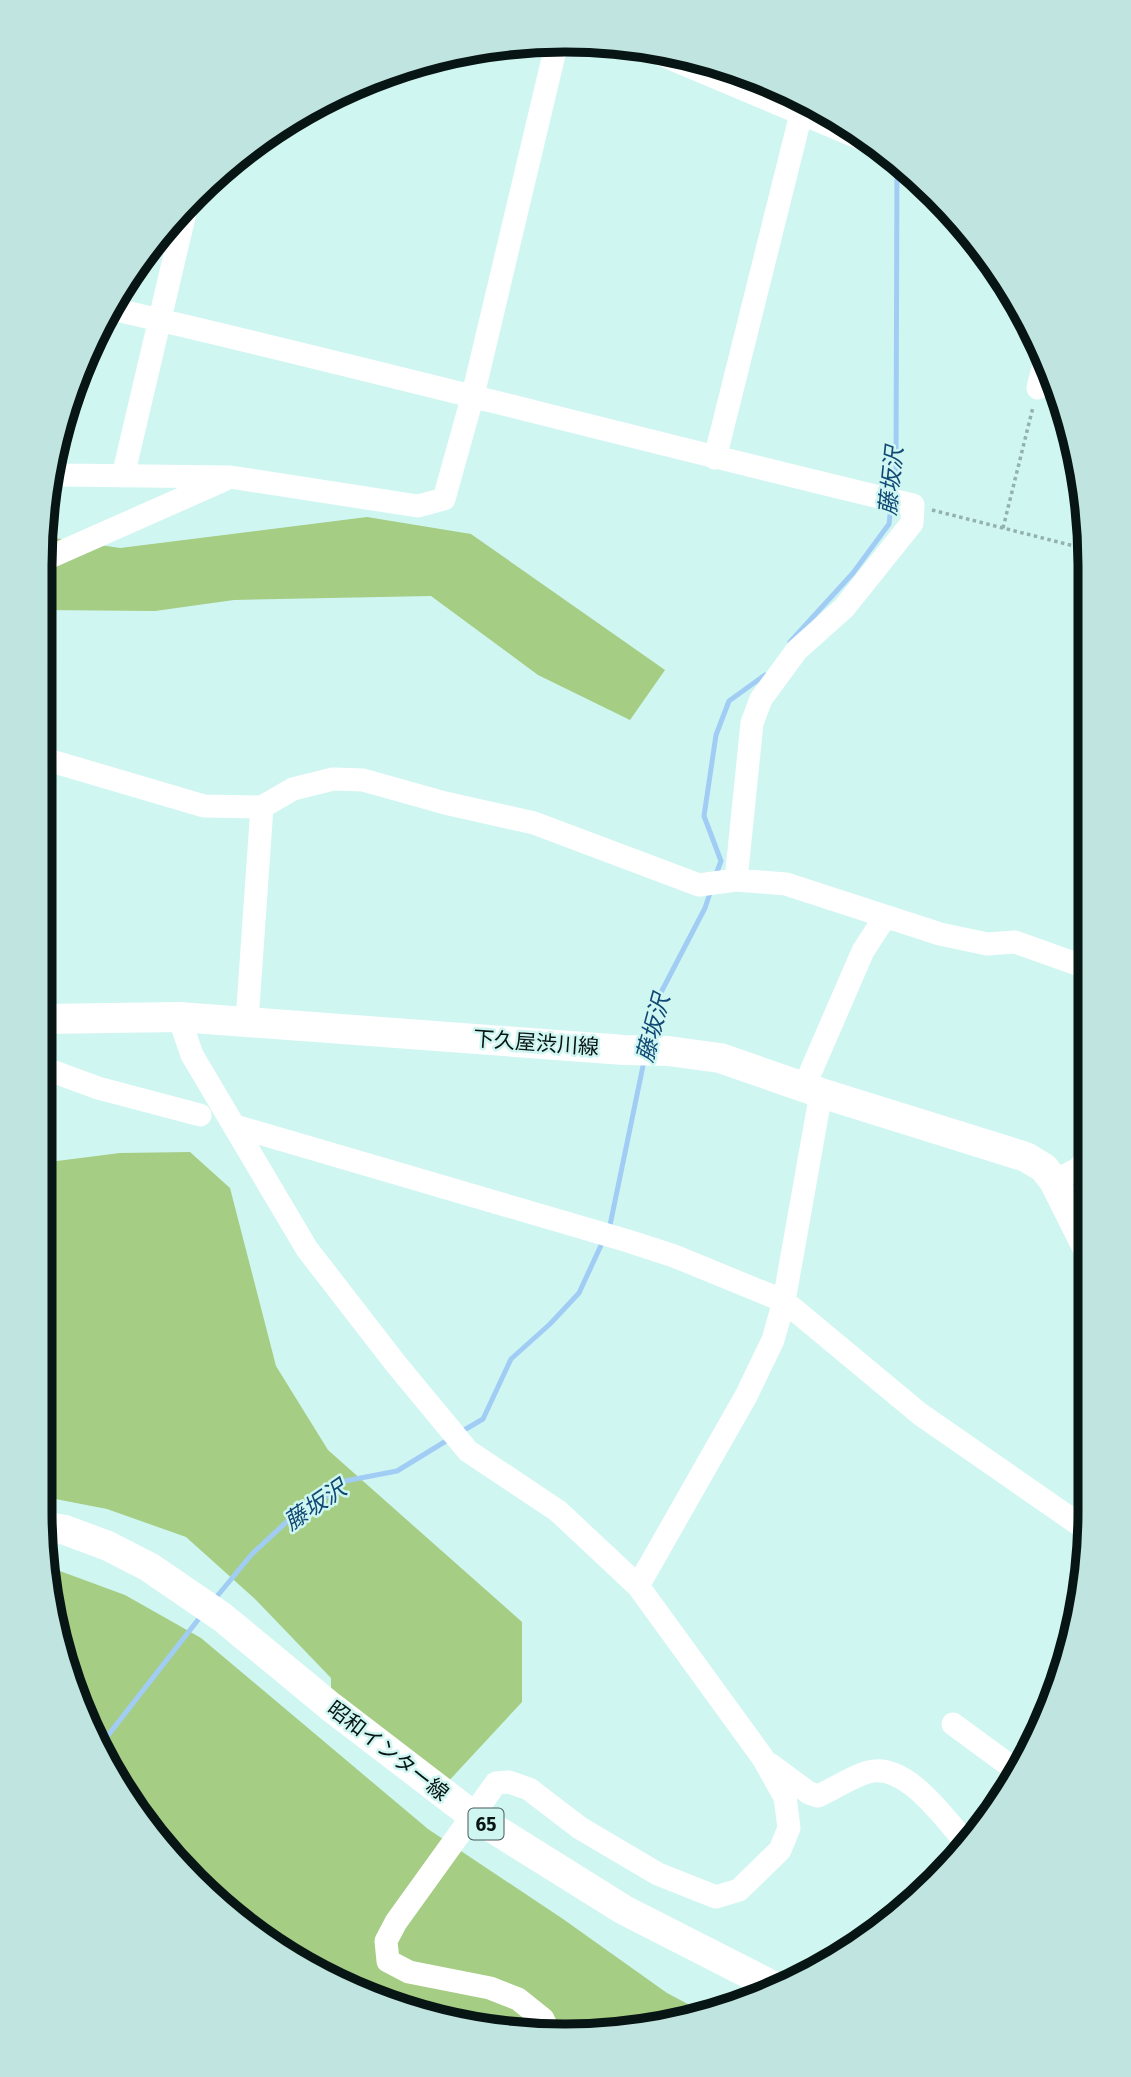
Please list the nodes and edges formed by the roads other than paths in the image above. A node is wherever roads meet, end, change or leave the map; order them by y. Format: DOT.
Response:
graph roads {
  1 [pos="555,53"];
  2 [pos="736,82"];
  3 [pos="799,109"];
  4 [pos="802,110"];
  5 [pos="182,225"];
  6 [pos="120,311"];
  7 [pos="159,320"];
  8 [pos="1041,375"];
  9 [pos="1038,388"];
  10 [pos="473,395"];
  11 [pos="715,458"];
  12 [pos="61,474"];
  13 [pos="123,476"];
  14 [pos="230,477"];
  15 [pos="53,556"];
  16 [pos="52,761"];
  17 [pos="261,807"];
  18 [pos="736,880"];
  19 [pos="885,917"];
  20 [pos="1078,964"];
  21 [pos="179,1017"];
  22 [pos="52,1019"];
  23 [pos="247,1021"];
  24 [pos="52,1071"];
  25 [pos="813,1090"];
  26 [pos="200,1115"];
  27 [pos="235,1126"];
  28 [pos="1078,1169"];
  29 [pos="1054,1181"];
  30 [pos="1078,1229"];
  31 [pos="784,1301"];
  32 [pos="1078,1523"];
  33 [pos="53,1528"];
  34 [pos="638,1586"];
  35 [pos="953,1724"];
  36 [pos="763,1758"];
  37 [pos="1011,1767"];
  38 [pos="472,1815"];
  39 [pos="961,1838"];
  40 [pos="767,1983"];
  41 [pos="545,2023"];
  1 -- 10 [label="street"];
  2 -- 3 [label="main road"];
  4 -- 11 [label="street"];
  5 -- 7 [label="street"];
  6 -- 7 [label="street"];
  7 -- 10 [label="street"];
  7 -- 13 [label="street"];
  8 -- 9 [label="street"];
  10 -- 11 [label="street"];
  10 -- 14 [label="street"];
  11 -- 18 [label="street"];
  12 -- 13 [label="street"];
  13 -- 14 [label="street"];
  14 -- 15 [label="street"];
  16 -- 17 [label="street"];
  17 -- 18 [label="street"];
  17 -- 23 [label="street"];
  18 -- 19 [label="street"];
  19 -- 20 [label="street"];
  19 -- 25 [label="street"];
  21 -- 22 [label="main road, 下久屋渋川線"];
  21 -- 23 [label="main road, 下久屋渋川線"];
  21 -- 27 [label="street"];
  23 -- 25 [label="main road, 下久屋渋川線"];
  24 -- 26 [label="street"];
  25 -- 29 [label="main road, 下久屋渋川線"];
  25 -- 31 [label="street"];
  27 -- 31 [label="street"];
  27 -- 34 [label="street"];
  28 -- 29 [label="street"];
  29 -- 30 [label="main road, 下久屋渋川線"];
  31 -- 32 [label="street"];
  31 -- 34 [label="street"];
  33 -- 38 [label="main road, 昭和インター線 / 65"];
  34 -- 36 [label="street"];
  35 -- 37 [label="street"];
  36 -- 38 [label="street"];
  36 -- 39 [label="street"];
  38 -- 40 [label="main road, 昭和インター線 / 65"];
  38 -- 41 [label="street"];
}
